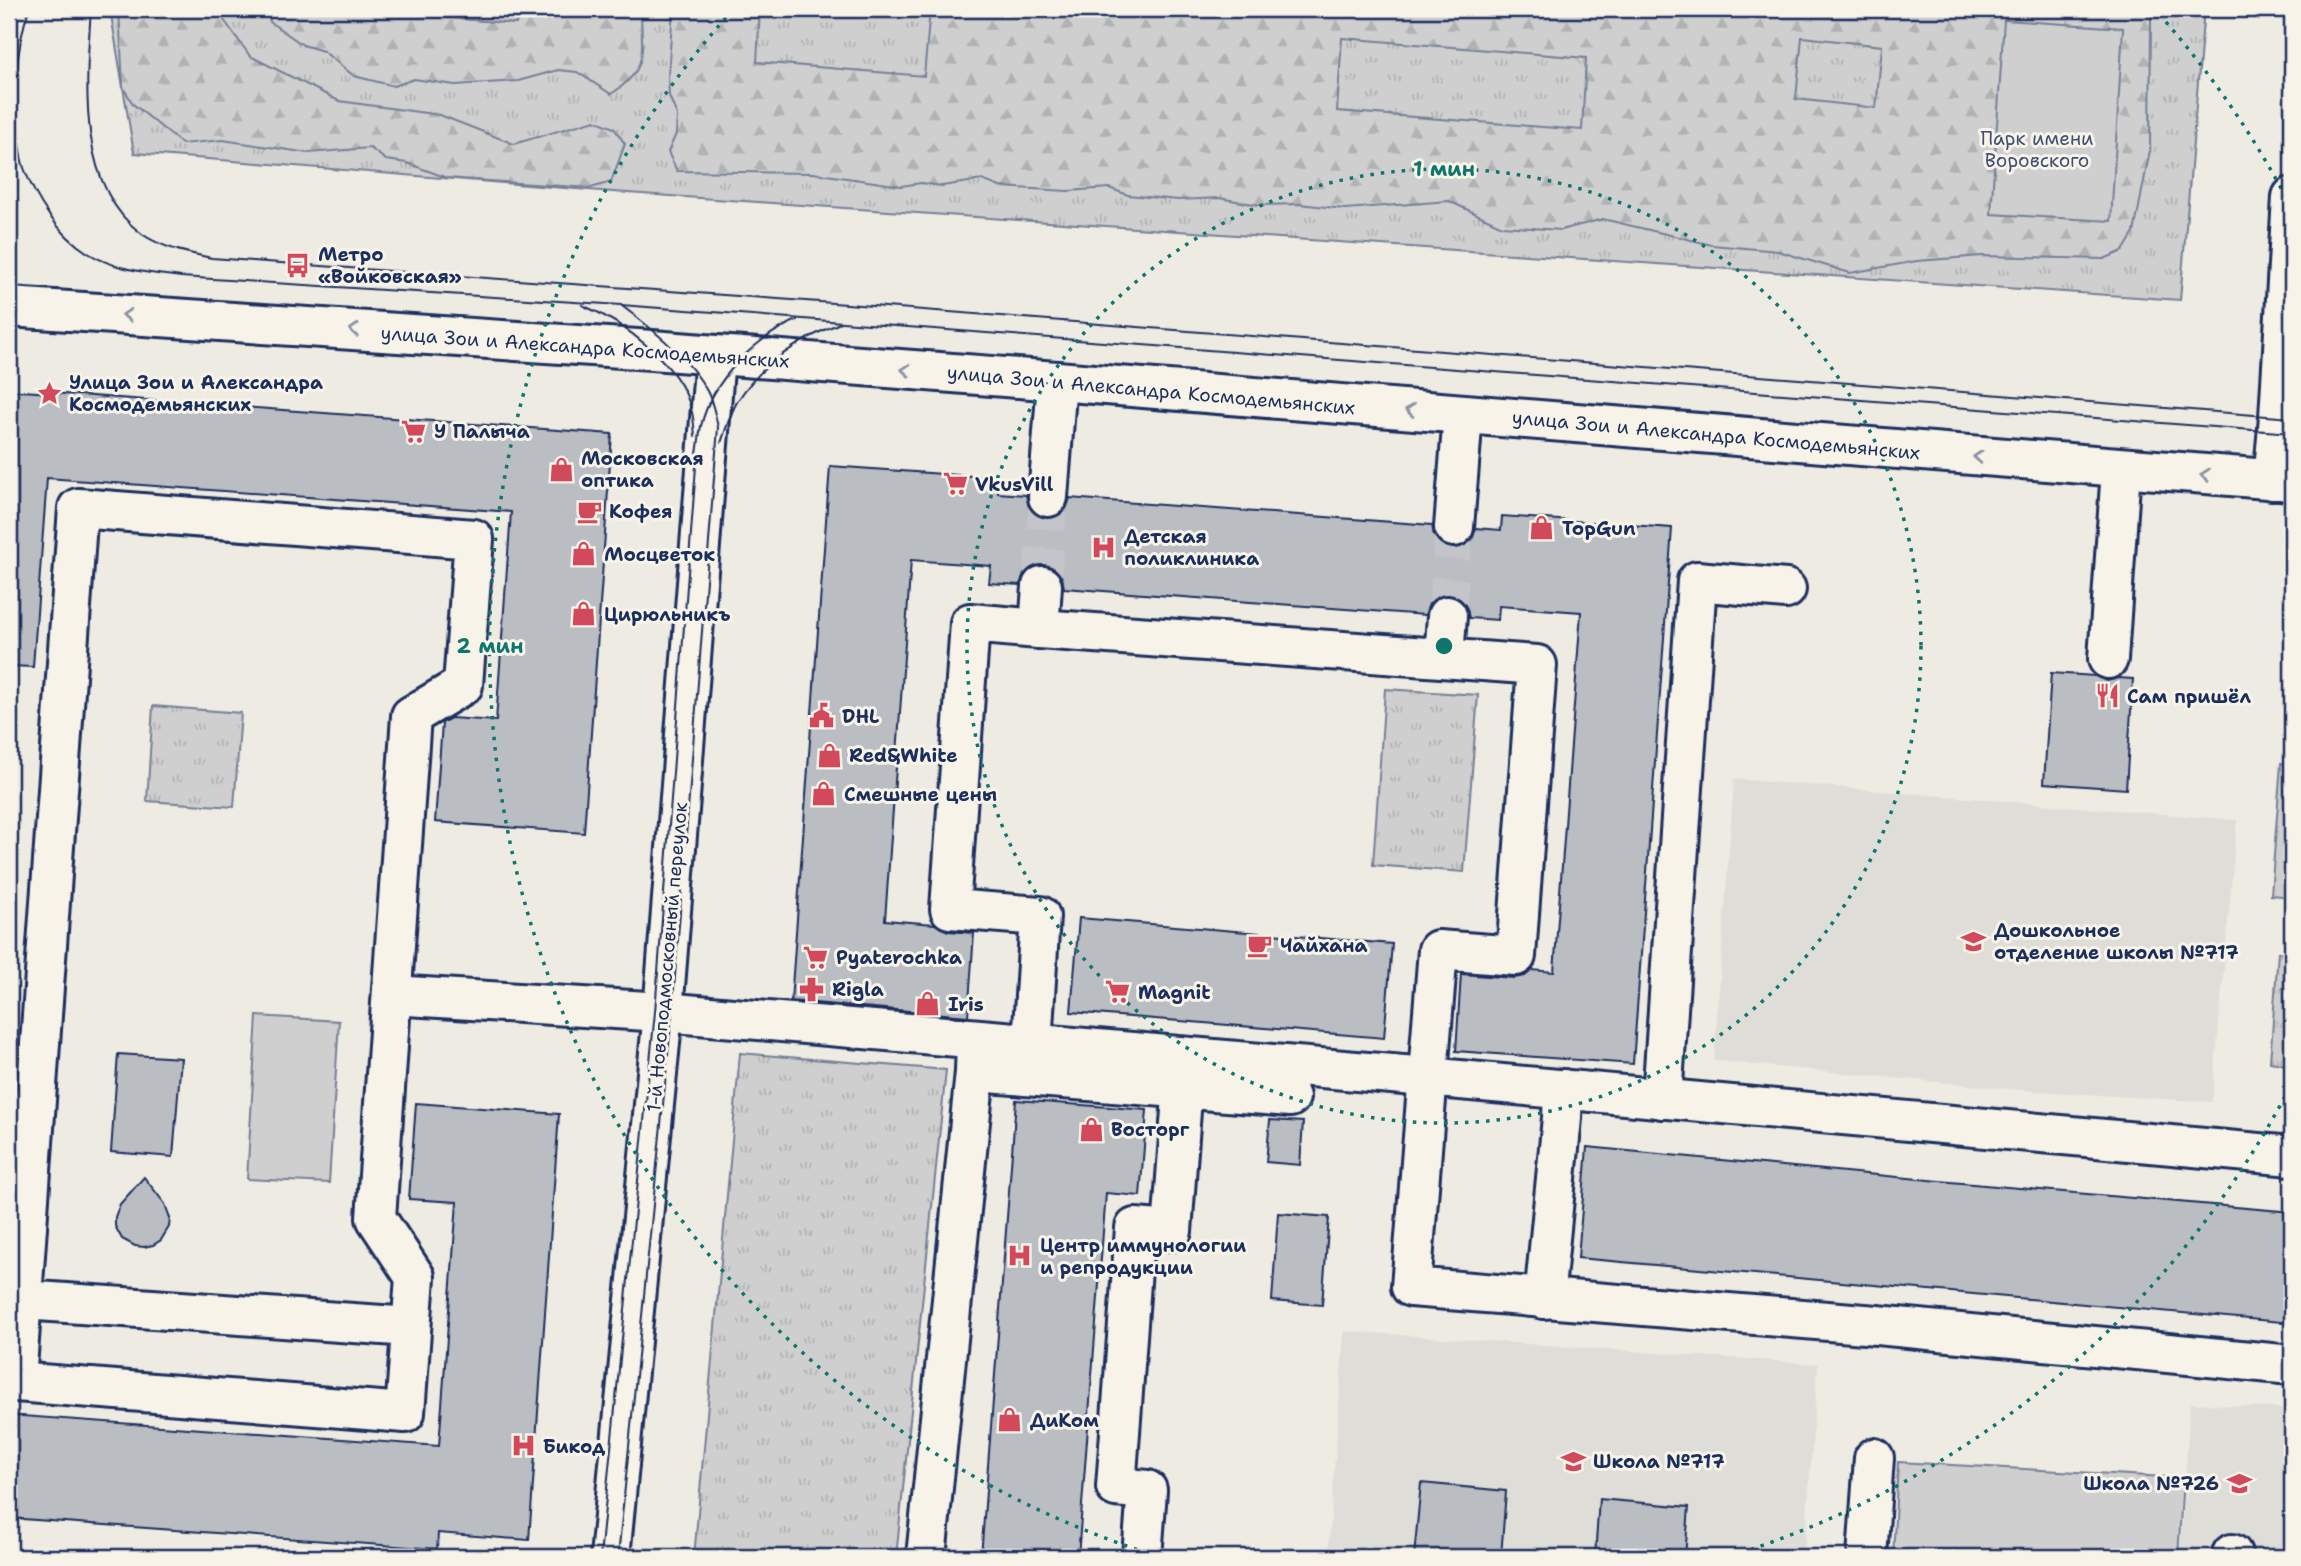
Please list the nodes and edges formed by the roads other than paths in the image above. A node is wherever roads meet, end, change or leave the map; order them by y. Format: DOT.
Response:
graph roads {
  1 [pos="2292,197"];
  2 [pos="9,307"];
  3 [pos="715,356"];
  4 [pos="1057,381"];
  5 [pos="1463,415"];
  6 [pos="2121,468"];
  7 [pos="2283,481"];
  8 [pos="1048,497"];
  9 [pos="1454,527"];
  10 [pos="1042,586"];
  11 [pos="1786,589"];
  12 [pos="1447,616"];
  13 [pos="1039,629"];
  14 [pos="1444,658"];
  15 [pos="2108,659"];
  16 [pos="392,995"];
  17 [pos="663,1012"];
  18 [pos="1032,1044"];
  19 [pos="976,1055"];
  20 [pos="1183,1073"];
  21 [pos="1427,1077"];
  22 [pos="1563,1089"];
  23 [pos="1290,1097"];
  24 [pos="1662,1099"];
  25 [pos="2292,1156"];
  26 [pos="15,1299"];
  27 [pos="1544,1299"];
  28 [pos="411,1327"];
  29 [pos="2292,1365"];
  30 [pos="1874,1458"];
  31 [pos="610,1557"];
  32 [pos="926,1557"];
  33 [pos="1142,1557"];
  34 [pos="1867,1557"];
  1 -- 7 [label="main road"];
  3 -- 2 [label="main road, улица Зои и Александра Космодемьянских, one-way"];
  4 -- 3 [label="main road, улица Зои и Александра Космодемьянских, one-way"];
  3 -- 17 [label="main road, 1-й Новоподмосковный переулок"];
  5 -- 4 [label="main road, улица Зои и Александра Космодемьянских, one-way"];
  4 -- 8 [label="main road"];
  6 -- 5 [label="main road, улица Зои и Александра Космодемьянских, one-way"];
  5 -- 9 [label="main road"];
  7 -- 6 [label="main road, улица Зои и Александра Космодемьянских, one-way"];
  6 -- 15 [label="main road"];
  10 -- 13 [label="main road"];
  11 -- 24 [label="main road"];
  12 -- 14 [label="main road"];
  13 -- 14 [label="main road"];
  13 -- 18 [label="main road"];
  14 -- 21 [label="main road"];
  16 -- 17 [label="main road"];
  16 -- 26 [label="main road"];
  16 -- 28 [label="main road"];
  17 -- 19 [label="main road"];
  17 -- 31 [label="main road, 1-й Новоподмосковный переулок"];
  18 -- 19 [label="main road"];
  18 -- 20 [label="main road"];
  19 -- 20 [label="main road"];
  19 -- 32 [label="main road"];
  20 -- 21 [label="main road"];
  20 -- 23 [label="main road"];
  20 -- 33 [label="main road"];
  21 -- 22 [label="main road"];
  21 -- 27 [label="main road"];
  22 -- 24 [label="main road"];
  22 -- 27 [label="main road"];
  24 -- 25 [label="main road"];
  26 -- 28 [label="main road"];
  26 -- 28 [label="main road"];
  27 -- 29 [label="main road"];
  30 -- 34 [label="main road"];
}
